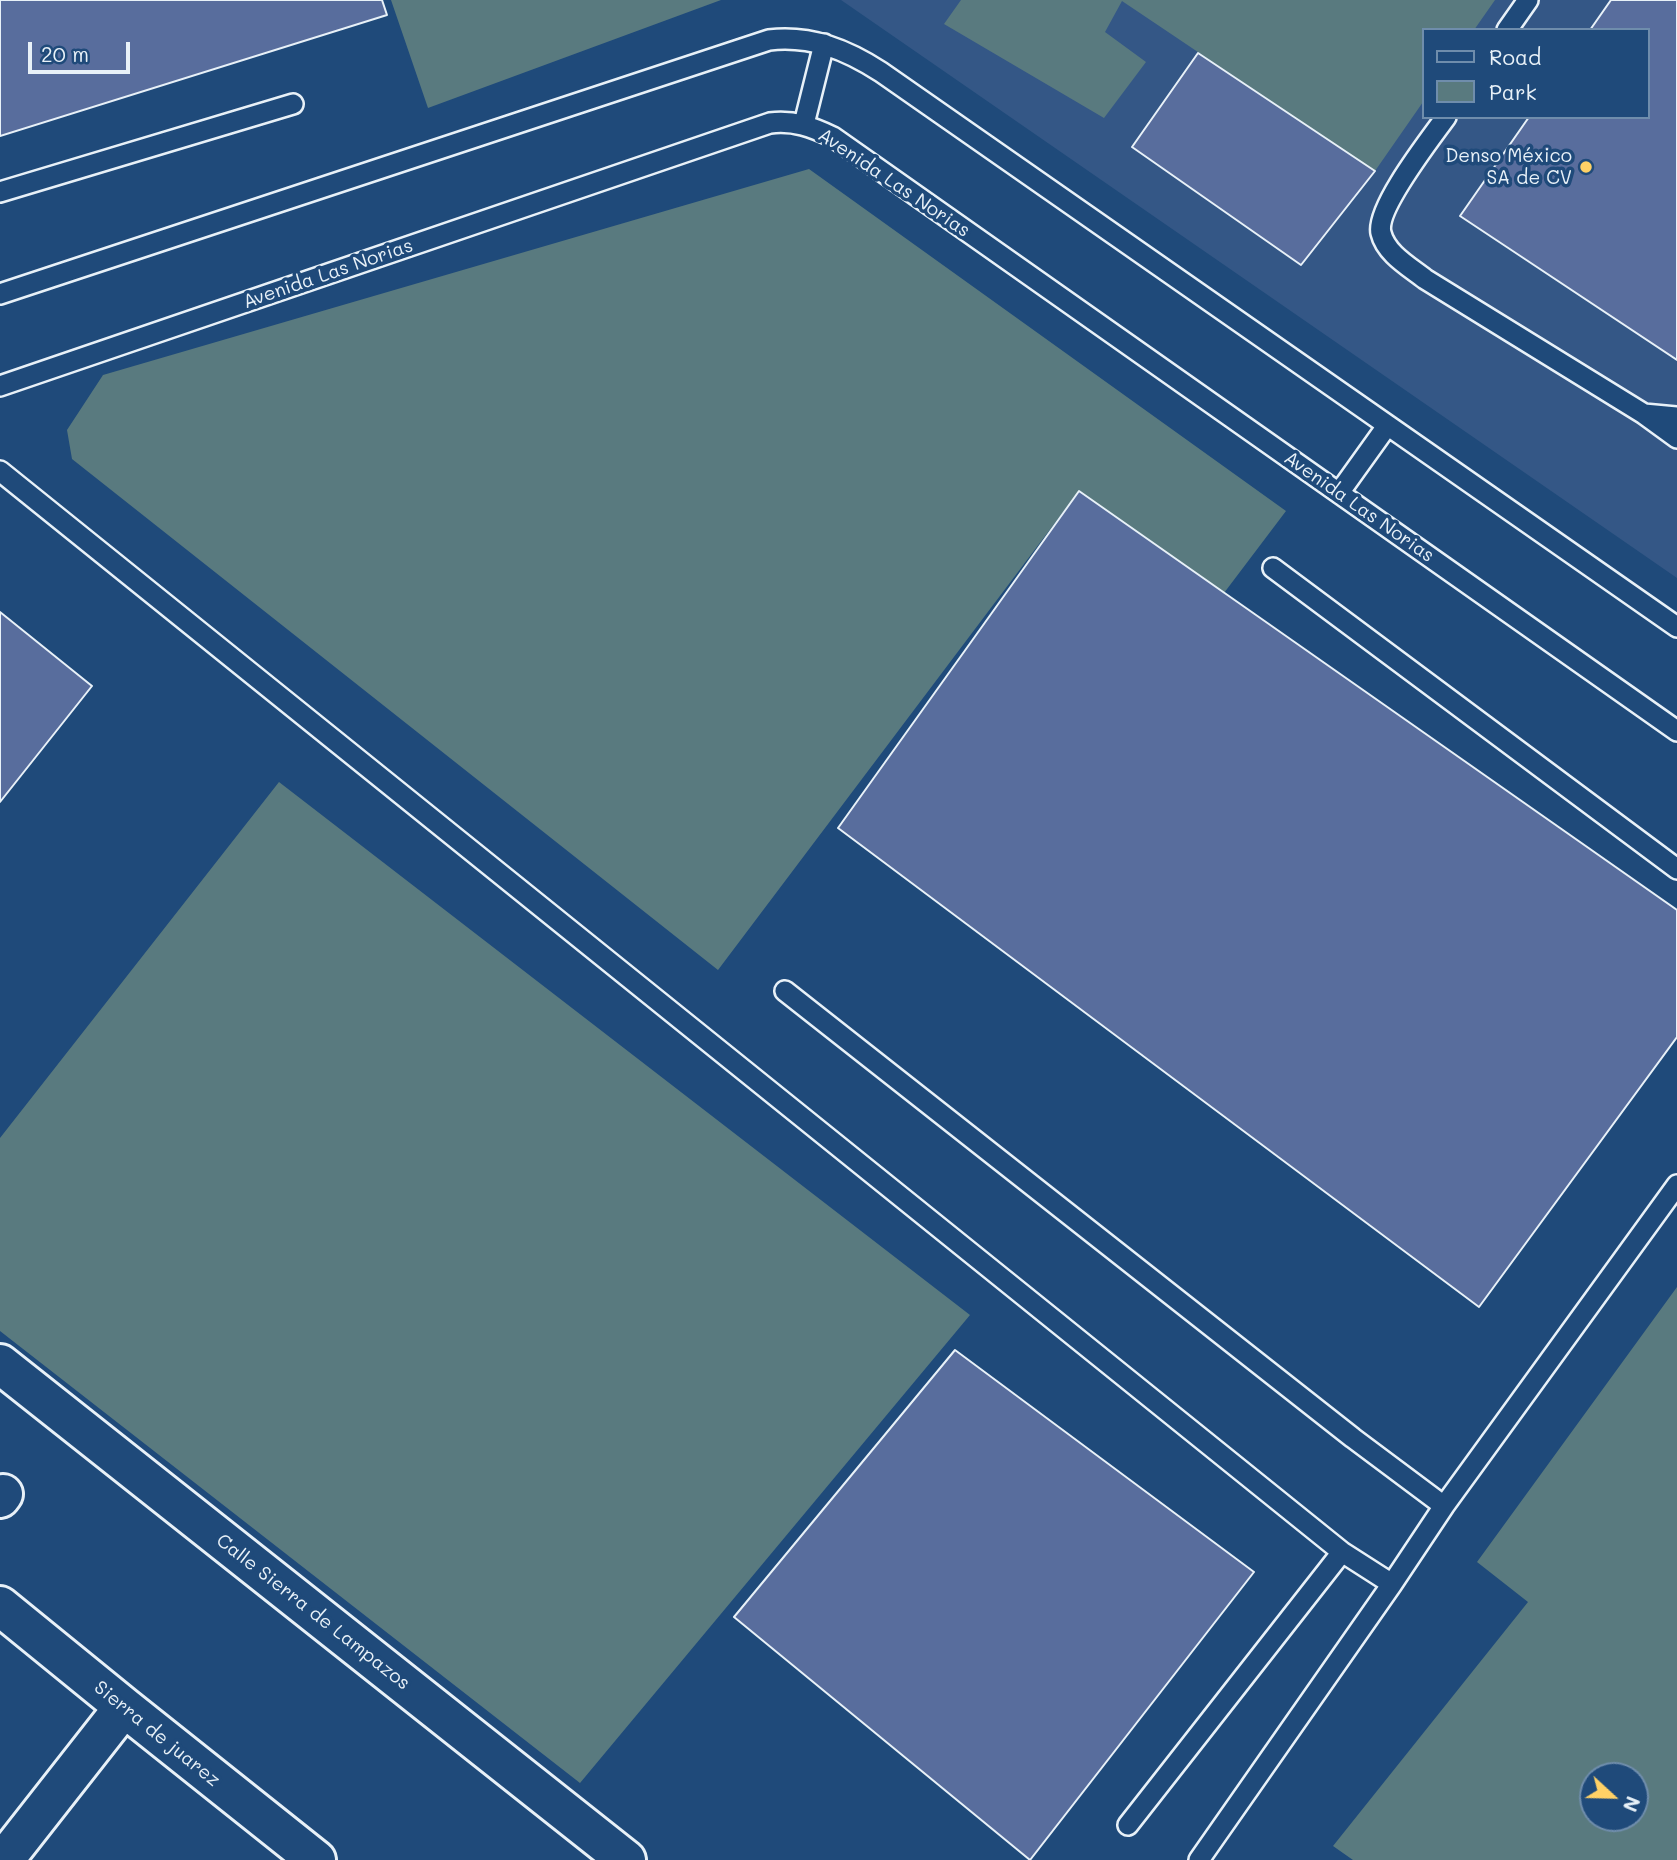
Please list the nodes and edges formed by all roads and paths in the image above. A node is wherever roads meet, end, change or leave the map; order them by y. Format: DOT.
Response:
graph roads {
  1 [pos="1528,0"];
  2 [pos="1508,28"];
  3 [pos="824,44"];
  4 [pos="293,104"];
  5 [pos="1445,119"];
  6 [pos="803,124"];
  7 [pos="0,192"];
  8 [pos="0,294"];
  9 [pos="0,386"];
  10 [pos="1644,414"];
  11 [pos="1677,417"];
  12 [pos="1387,426"];
  13 [pos="1677,438"];
  14 [pos="0,471"];
  15 [pos="1339,493"];
  16 [pos="1273,568"];
  17 [pos="1677,627"];
  18 [pos="1677,731"];
  19 [pos="1677,869"];
  20 [pos="785,992"];
  21 [pos="1677,1185"];
  22 [pos="0,1364"];
  23 [pos="1444,1506"];
  24 [pos="1342,1552"];
  25 [pos="1392,1584"];
  26 [pos="0,1606"];
  27 [pos="124,1707"];
  28 [pos="1128,1825"];
  29 [pos="4,1860"];
  30 [pos="316,1860"];
  31 [pos="626,1860"];
  32 [pos="1199,1860"];
  1 -- 2 [label="lane"];
  3 -- 6 [label="lane"];
  3 -- 8 [label="lane"];
  3 -- 12 [label="lane"];
  4 -- 7 [label="lane"];
  5 -- 10 [label="lane"];
  6 -- 9 [label="lane, Avenida Las Norias"];
  6 -- 15 [label="lane, Avenida Las Norias"];
  10 -- 11 [label="lane"];
  10 -- 13 [label="lane"];
  12 -- 15 [label="lane"];
  12 -- 17 [label="lane"];
  14 -- 24 [label="lane"];
  15 -- 18 [label="lane, Avenida Las Norias"];
  16 -- 19 [label="lane"];
  20 -- 23 [label="lane"];
  21 -- 23 [label="lane"];
  22 -- 31 [label="street, Calle Sierra de Lampazos"];
  23 -- 25 [label="lane"];
  24 -- 25 [label="lane"];
  24 -- 28 [label="lane"];
  25 -- 32 [label="lane"];
  26 -- 27 [label="street, Sierra de juarez"];
  27 -- 29 [label="street"];
  27 -- 30 [label="street, Sierra de juarez"];
}
